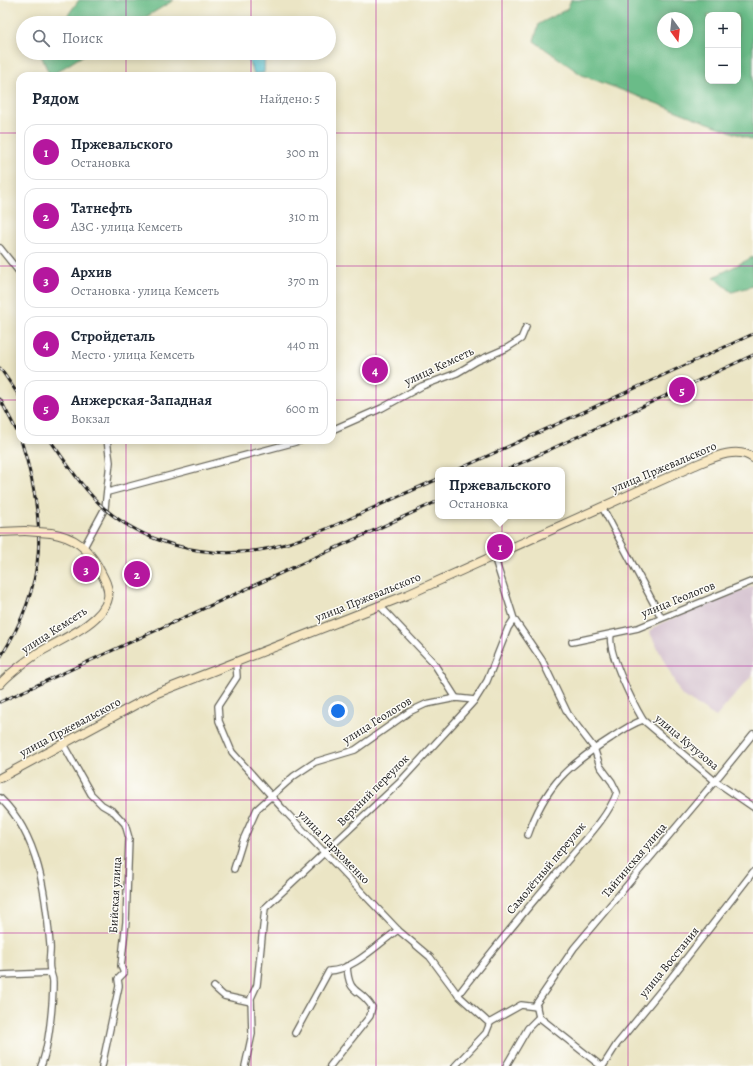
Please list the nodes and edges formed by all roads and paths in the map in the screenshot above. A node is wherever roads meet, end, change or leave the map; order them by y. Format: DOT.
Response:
graph roads {
  1 [pos="0,248"];
  2 [pos="16,268"];
  3 [pos="526,327"];
  4 [pos="336,428"];
  5 [pos="107,444"];
  6 [pos="287,444"];
  7 [pos="752,455"];
  8 [pos="108,489"];
  9 [pos="602,507"];
  10 [pos="0,532"];
  11 [pos="84,547"];
  12 [pos="494,556"];
  13 [pos="753,581"];
  14 [pos="380,606"];
  15 [pos="661,617"];
  16 [pos="514,619"];
  17 [pos="610,635"];
  18 [pos="572,642"];
  19 [pos="236,662"];
  20 [pos="0,684"];
  21 [pos="456,698"];
  22 [pos="475,700"];
  23 [pos="643,720"];
  24 [pos="753,734"];
  25 [pos="63,744"];
  26 [pos="594,748"];
  27 [pos="0,778"];
  28 [pos="716,781"];
  29 [pos="272,797"];
  30 [pos="0,798"];
  31 [pos="753,807"];
  32 [pos="528,835"];
  33 [pos="324,853"];
  34 [pos="234,869"];
  35 [pos="753,872"];
  36 [pos="398,930"];
  37 [pos="347,966"];
  38 [pos="51,973"];
  39 [pos="0,975"];
  40 [pos="214,987"];
  41 [pos="458,995"];
  42 [pos="252,1002"];
  43 [pos="537,1006"];
  44 [pos="539,1017"];
  45 [pos="490,1023"];
  46 [pos="295,1033"];
  47 [pos="41,1066"];
  48 [pos="102,1066"];
  49 [pos="245,1066"];
  50 [pos="330,1066"];
  51 [pos="455,1066"];
  52 [pos="506,1066"];
  53 [pos="602,1066"];
  1 -- 2 [label="street"];
  3 -- 4 [label="street, улица Кемсеть"];
  5 -- 8 [label="street"];
  6 -- 8 [label="street"];
  7 -- 9 [label="street, улица Пржевальского"];
  8 -- 11 [label="street"];
  9 -- 12 [label="street, улица Пржевальского"];
  9 -- 15 [label="street"];
  10 -- 11 [label="street, улица Кемсеть, bridge"];
  11 -- 20 [label="street, улица Кемсеть"];
  12 -- 14 [label="street, улица Пржевальского"];
  12 -- 16 [label="street, Самолётный переулок"];
  13 -- 15 [label="street, улица Геологов"];
  14 -- 19 [label="street, улица Пржевальского"];
  14 -- 21 [label="street"];
  15 -- 17 [label="street, улица Геологов"];
  16 -- 22 [label="street"];
  16 -- 26 [label="street, Самолётный переулок"];
  17 -- 18 [label="street, улица Геологов"];
  17 -- 23 [label="street, улица Кутузова"];
  19 -- 25 [label="street, улица Пржевальского"];
  19 -- 29 [label="street, улица Пархоменко"];
  21 -- 22 [label="street, улица Геологов"];
  21 -- 29 [label="street, улица Геологов"];
  22 -- 33 [label="street, Верхний переулок"];
  23 -- 26 [label="street"];
  23 -- 28 [label="street, улица Кутузова"];
  24 -- 28 [label="street, Тайгинская улица"];
  25 -- 27 [label="street, улица Пржевальского"];
  25 -- 48 [label="street, Бийская улица"];
  26 -- 32 [label="street"];
  26 -- 41 [label="street, Самолётный переулок"];
  28 -- 31 [label="street, улица Кутузова"];
  28 -- 43 [label="street, Тайгинская улица"];
  29 -- 33 [label="street, улица Пархоменко"];
  29 -- 34 [label="street, улица Геологов"];
  30 -- 38 [label="street"];
  33 -- 36 [label="street, улица Пархоменко"];
  33 -- 42 [label="street, Верхний переулок"];
  35 -- 53 [label="street, улица Восстания"];
  36 -- 37 [label="street"];
  36 -- 41 [label="street, улица Пархоменко"];
  37 -- 46 [label="street"];
  37 -- 50 [label="street"];
  38 -- 39 [label="street"];
  38 -- 47 [label="street"];
  40 -- 42 [label="street"];
  41 -- 45 [label="street, улица Пархоменко"];
  42 -- 49 [label="street, Верхний переулок"];
  43 -- 44 [label="street"];
  43 -- 45 [label="street"];
  44 -- 52 [label="street"];
  44 -- 53 [label="street"];
  45 -- 51 [label="street"];
}
